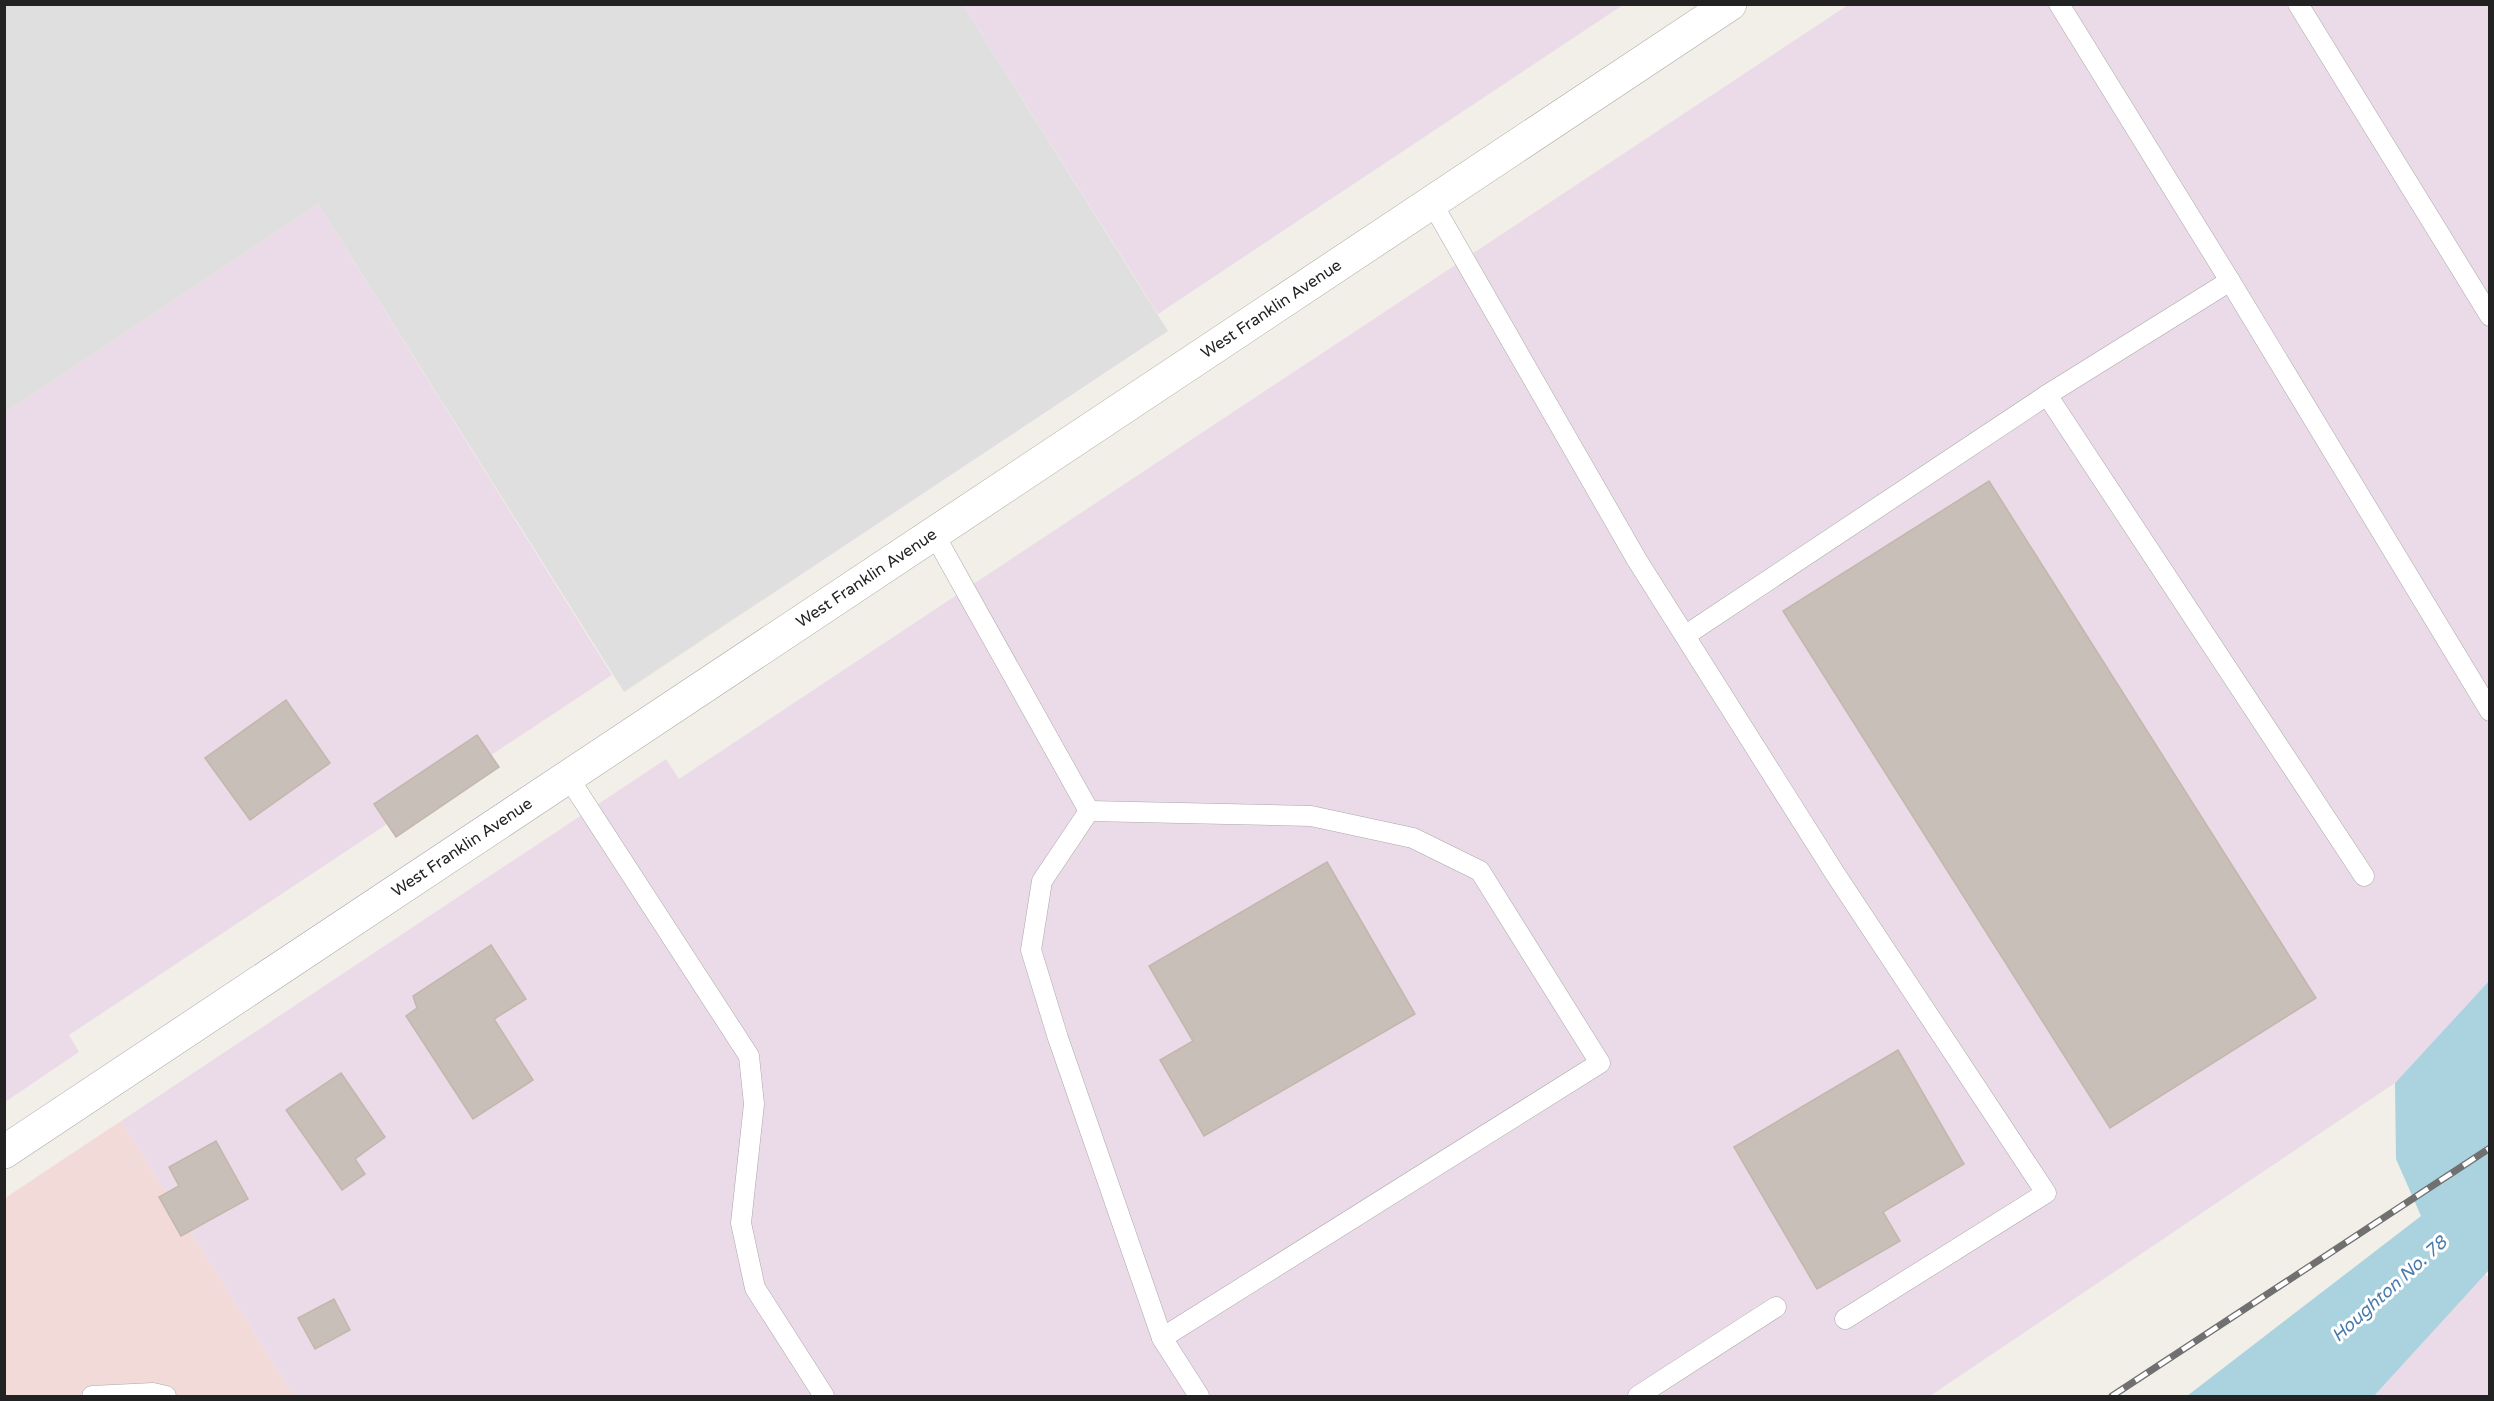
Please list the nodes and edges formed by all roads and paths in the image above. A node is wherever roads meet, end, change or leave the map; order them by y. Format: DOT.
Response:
graph roads {
  1 [pos="2059,4"];
  2 [pos="2298,4"];
  3 [pos="1722,7"];
  4 [pos="1431,203"];
  5 [pos="2230,281"];
  6 [pos="2490,316"];
  7 [pos="2047,395"];
  8 [pos="934,534"];
  9 [pos="1686,635"];
  10 [pos="2490,711"];
  11 [pos="568,777"];
  12 [pos="1089,810"];
  13 [pos="2364,876"];
  14 [pos="4,1152"];
  15 [pos="1776,1307"];
  16 [pos="1845,1319"];
  17 [pos="1162,1338"];
  18 [pos="92,1396"];
  19 [pos="166,1396"];
  20 [pos="824,1396"];
  21 [pos="1199,1396"];
  22 [pos="1638,1396"];
  1 -- 5 [label="lane"];
  2 -- 6 [label="lane"];
  3 -- 4 [label="street, West Franklin Avenue"];
  4 -- 8 [label="street, West Franklin Avenue"];
  4 -- 9 [label="lane"];
  5 -- 7 [label="lane"];
  5 -- 10 [label="lane"];
  7 -- 9 [label="lane"];
  7 -- 13 [label="lane"];
  8 -- 11 [label="street, West Franklin Avenue"];
  8 -- 12 [label="lane"];
  9 -- 16 [label="lane"];
  11 -- 14 [label="street, West Franklin Avenue"];
  11 -- 20 [label="lane"];
  12 -- 17 [label="lane"];
  12 -- 17 [label="lane"];
  15 -- 22 [label="lane"];
  17 -- 21 [label="lane"];
  18 -- 19 [label="lane"];
}
